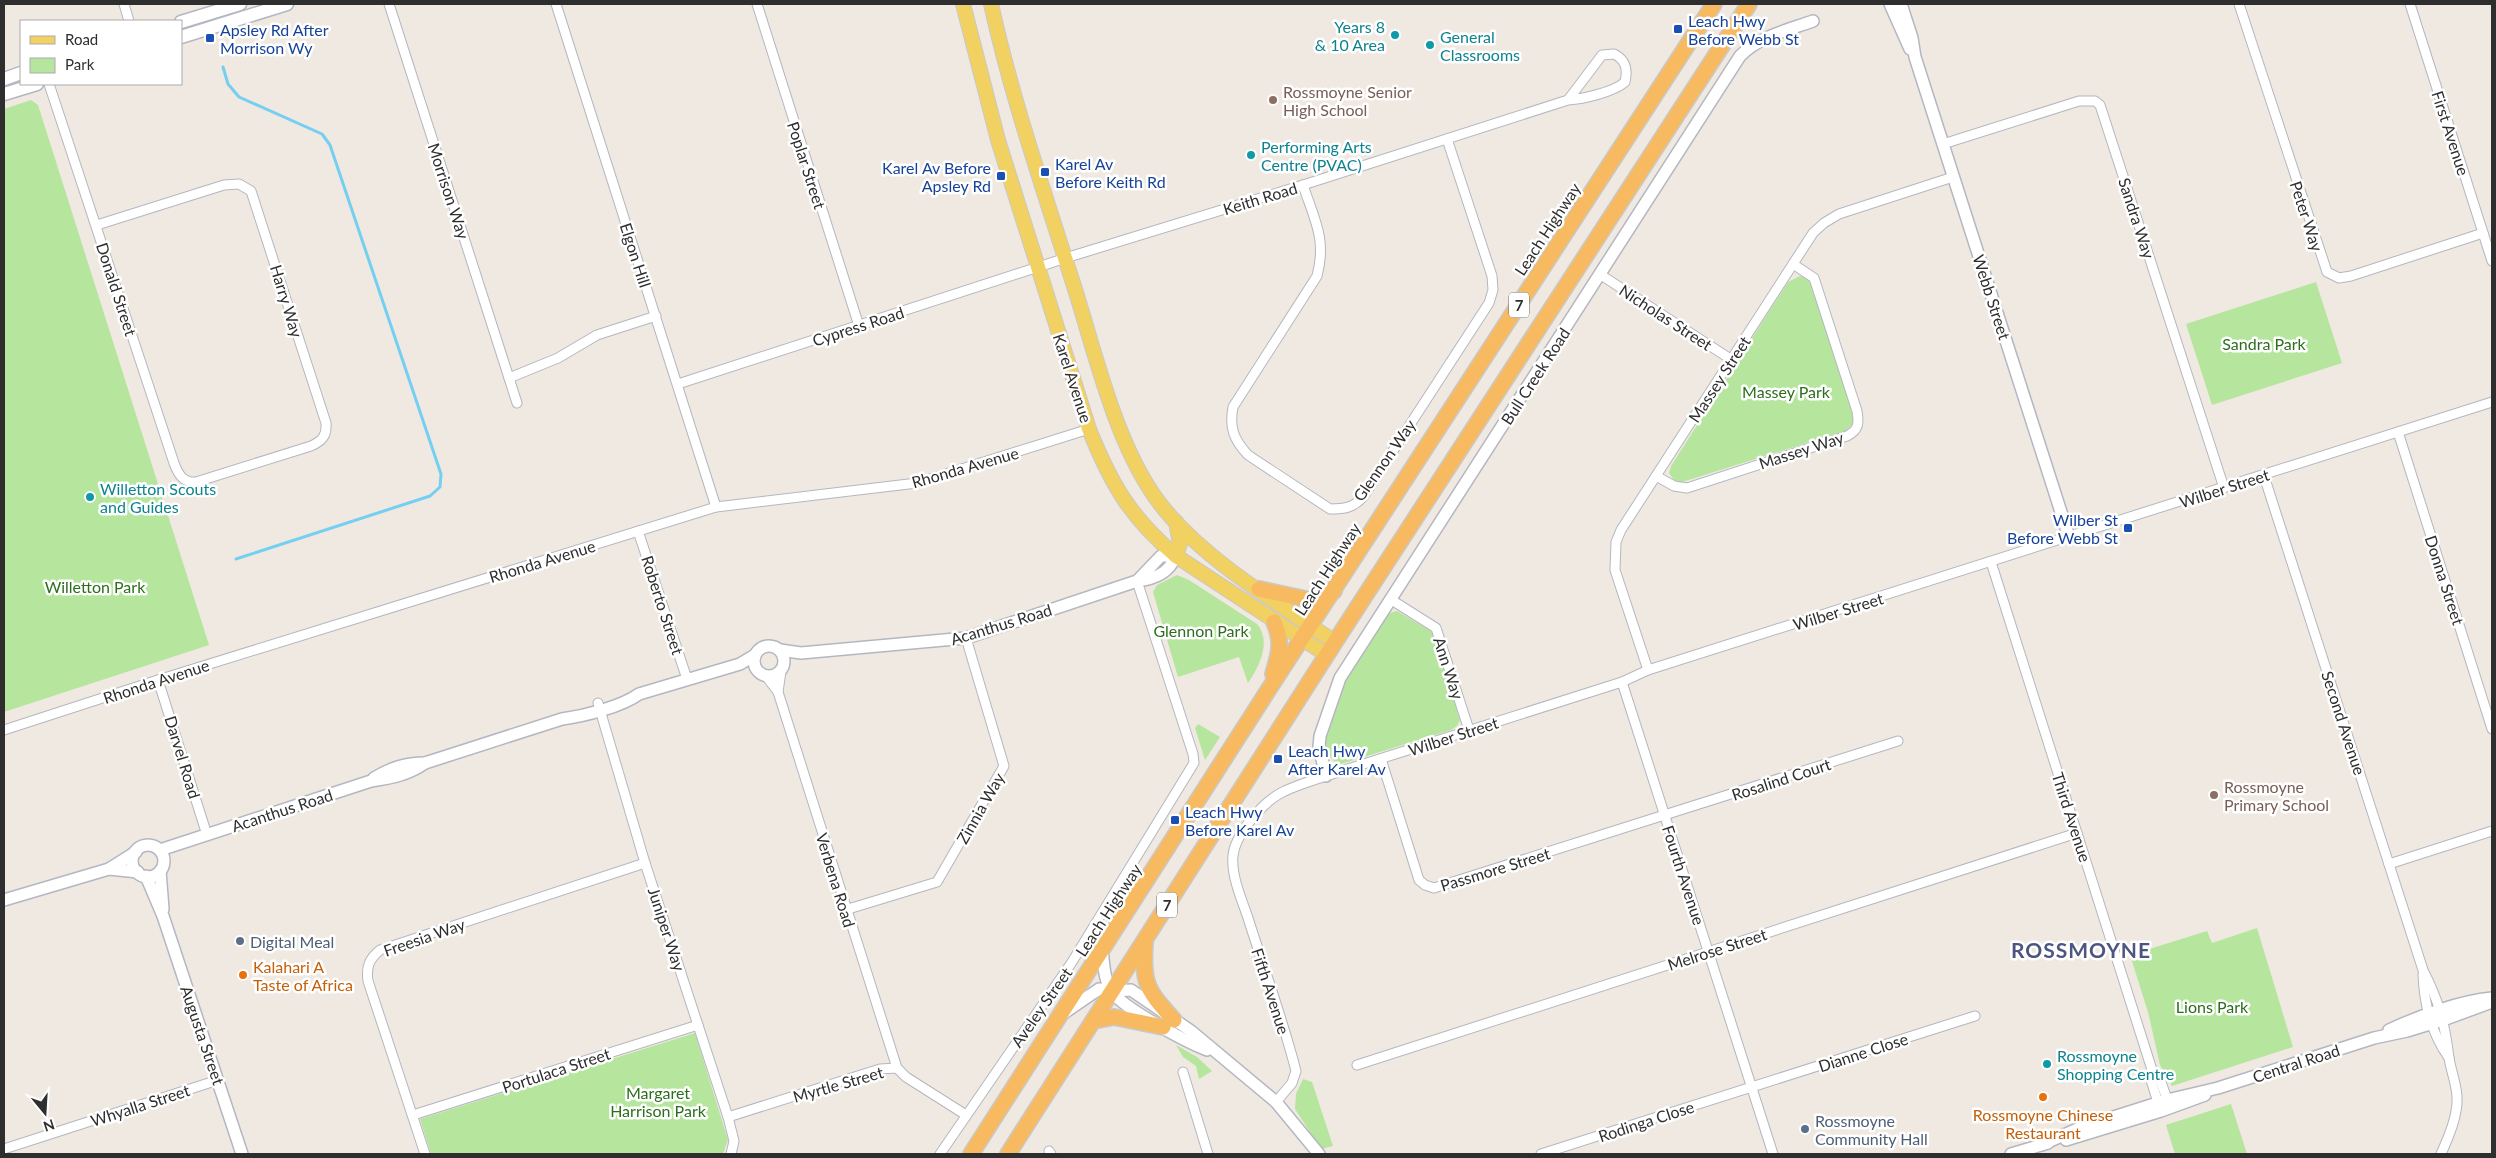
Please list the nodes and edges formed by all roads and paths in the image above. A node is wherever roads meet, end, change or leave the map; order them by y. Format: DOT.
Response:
graph roads {
  1 [pos="124,4"];
  2 [pos="240,4"];
  3 [pos="287,4"];
  4 [pos="389,4"];
  5 [pos="556,4"];
  6 [pos="756,4"];
  7 [pos="963,4"];
  8 [pos="991,4"];
  9 [pos="1714,4"];
  10 [pos="1750,4"];
  11 [pos="2239,4"];
  12 [pos="2410,4"];
  13 [pos="1895,5"];
  14 [pos="129,20"];
  15 [pos="1813,20"];
  16 [pos="182,22"];
  17 [pos="182,37"];
  18 [pos="20,73"];
  19 [pos="4,78"];
  20 [pos="32,85"];
  21 [pos="49,85"];
  22 [pos="5,91"];
  23 [pos="1568,100"];
  24 [pos="1447,138"];
  25 [pos="1943,144"];
  26 [pos="1953,177"];
  27 [pos="1303,185"];
  28 [pos="97,225"];
  29 [pos="2483,233"];
  30 [pos="1065,258"];
  31 [pos="2492,262"];
  32 [pos="1793,264"];
  33 [pos="1038,267"];
  34 [pos="1601,275"];
  35 [pos="656,316"];
  36 [pos="859,326"];
  37 [pos="1732,360"];
  38 [pos="509,378"];
  39 [pos="678,384"];
  40 [pos="517,402"];
  41 [pos="2492,402"];
  42 [pos="1089,429"];
  43 [pos="2398,432"];
  44 [pos="1656,476"];
  45 [pos="2264,476"];
  46 [pos="196,482"];
  47 [pos="2224,488"];
  48 [pos="716,507"];
  49 [pos="1176,522"];
  50 [pos="638,531"];
  51 [pos="2069,537"];
  52 [pos="1211,554"];
  53 [pos="1176,556"];
  54 [pos="1990,562"];
  55 [pos="1137,581"];
  56 [pos="1259,589"];
  57 [pos="1334,591"];
  58 [pos="1390,600"];
  59 [pos="1274,622"];
  60 [pos="1312,626"];
  61 [pos="966,638"];
  62 [pos="1302,640"];
  63 [pos="1335,642"];
  64 [pos="780,650"];
  65 [pos="801,653"];
  66 [pos="1327,655"];
  67 [pos="755,660"];
  68 [pos="783,666"];
  69 [pos="1648,670"];
  70 [pos="766,676"];
  71 [pos="687,679"];
  72 [pos="158,680"];
  73 [pos="1622,682"];
  74 [pos="778,692"];
  75 [pos="1267,692"];
  76 [pos="599,706"];
  77 [pos="2492,729"];
  78 [pos="4,730"];
  79 [pos="1469,730"];
  80 [pos="1898,742"];
  81 [pos="1381,759"];
  82 [pos="1326,776"];
  83 [pos="1665,816"];
  84 [pos="2492,831"];
  85 [pos="2078,833"];
  86 [pos="207,835"];
  87 [pos="194,840"];
  88 [pos="160,850"];
  89 [pos="136,852"];
  90 [pos="646,863"];
  91 [pos="2390,864"];
  92 [pos="162,866"];
  93 [pos="109,869"];
  94 [pos="142,874"];
  95 [pos="1235,874"];
  96 [pos="4,900"];
  97 [pos="846,910"];
  98 [pos="163,916"];
  99 [pos="1146,939"];
  100 [pos="1102,951"];
  101 [pos="1708,952"];
  102 [pos="1112,992"];
  103 [pos="2492,998"];
  104 [pos="2492,1002"];
  105 [pos="1061,1016"];
  106 [pos="1975,1016"];
  107 [pos="2436,1017"];
  108 [pos="1093,1021"];
  109 [pos="1168,1023"];
  110 [pos="698,1025"];
  111 [pos="1357,1065"];
  112 [pos="897,1068"];
  113 [pos="1183,1072"];
  114 [pos="218,1080"];
  115 [pos="1751,1087"];
  116 [pos="1276,1102"];
  117 [pos="2164,1106"];
  118 [pos="413,1115"];
  119 [pos="966,1115"];
  120 [pos="728,1117"];
  121 [pos="4,1149"];
  122 [pos="242,1154"];
  123 [pos="425,1154"];
  124 [pos="731,1154"];
  125 [pos="940,1154"];
  126 [pos="971,1154"];
  127 [pos="1008,1154"];
  128 [pos="1208,1154"];
  129 [pos="1319,1154"];
  130 [pos="1541,1154"];
  131 [pos="1773,1154"];
  132 [pos="2011,1154"];
  133 [pos="2441,1154"];
  1 -- 14 [label="street"];
  2 -- 16 [label="main road"];
  3 -- 17 [label="main road"];
  4 -- 38 [label="street, Morrison Way"];
  5 -- 35 [label="street, Elgon Hill"];
  6 -- 36 [label="street, Poplar Street"];
  7 -- 33 [label="main road, Karel Avenue"];
  8 -- 30 [label="main road, Karel Avenue"];
  9 -- 57 [label="highway, Leach Highway / 7"];
  10 -- 63 [label="highway, 7"];
  11 -- 29 [label="street, Peter Way"];
  12 -- 29 [label="street, First Avenue"];
  13 -- 25 [label="street, Webb Street"];
  15 -- 34 [label="street, Bull Creek Road"];
  18 -- 19 [label="main road"];
  20 -- 22 [label="main road"];
  21 -- 28 [label="street, Donald Street"];
  23 -- 23 [label="street, Keith Road"];
  23 -- 24 [label="street, Keith Road"];
  24 -- 27 [label="street, Keith Road"];
  24 -- 27 [label="street, Glennon Way"];
  25 -- 26 [label="street, Webb Street"];
  25 -- 47 [label="street, Sandra Way"];
  26 -- 32 [label="street, Massey Street"];
  26 -- 51 [label="street, Webb Street"];
  27 -- 30 [label="street, Keith Road"];
  28 -- 46 [label="street, Donald Street"];
  28 -- 46 [label="street, Harry Way"];
  29 -- 31 [label="street, First Avenue"];
  30 -- 33 [label="street, Keith Road"];
  30 -- 49 [label="main road, Karel Avenue"];
  32 -- 37 [label="street, Massey Street"];
  32 -- 44 [label="street, Massey Way"];
  33 -- 36 [label="street, Cypress Road"];
  33 -- 42 [label="main road, Karel Avenue"];
  34 -- 37 [label="street, Nicholas Street"];
  34 -- 58 [label="street, Bull Creek Road"];
  35 -- 38 [label="street"];
  35 -- 39 [label="street, Elgon Hill"];
  36 -- 39 [label="street, Cypress Road"];
  37 -- 44 [label="street, Massey Street"];
  38 -- 40 [label="street, Morrison Way"];
  39 -- 48 [label="street, Elgon Hill"];
  41 -- 43 [label="street, Wilber Street"];
  42 -- 48 [label="street, Rhonda Avenue"];
  42 -- 53 [label="main road, Karel Avenue"];
  43 -- 45 [label="street, Wilber Street"];
  43 -- 77 [label="street, Donna Street"];
  44 -- 69 [label="street, Massey Street"];
  45 -- 47 [label="street, Wilber Street"];
  45 -- 91 [label="street, Second Avenue"];
  47 -- 51 [label="street, Wilber Street"];
  48 -- 50 [label="street, Rhonda Avenue"];
  49 -- 52 [label="main road, Karel Avenue"];
  49 -- 53 [label="main road"];
  50 -- 71 [label="street, Roberto Street"];
  50 -- 72 [label="street, Rhonda Avenue"];
  51 -- 54 [label="street, Wilber Street"];
  52 -- 53 [label="main road"];
  52 -- 56 [label="main road, Karel Avenue"];
  53 -- 55 [label="street, Acanthus Road"];
  53 -- 59 [label="main road, Karel Avenue"];
  54 -- 69 [label="street, Wilber Street"];
  54 -- 85 [label="street, Third Avenue"];
  55 -- 61 [label="street, Acanthus Road"];
  55 -- 119 [label="street, Aveley Street"];
  56 -- 57 [label="highway"];
  56 -- 60 [label="main road, Karel Avenue"];
  57 -- 60 [label="highway, Leach Highway / 7"];
  58 -- 79 [label="street, Ann Way"];
  58 -- 82 [label="street, Bull Creek Road"];
  59 -- 62 [label="main road, Karel Avenue"];
  59 -- 75 [label="highway"];
  60 -- 62 [label="highway, Leach Highway / 7"];
  60 -- 63 [label="main road, Karel Avenue"];
  61 -- 65 [label="street, Acanthus Road"];
  61 -- 97 [label="street, Zinnia Way"];
  62 -- 66 [label="main road, Karel Avenue"];
  62 -- 75 [label="highway, Leach Highway / 7"];
  63 -- 66 [label="highway, 7"];
  64 -- 65 [label="street, Acanthus Road"];
  64 -- 67 [label="street, Acanthus Road"];
  64 -- 68 [label="street"];
  65 -- 68 [label="street, Acanthus Road"];
  66 -- 99 [label="highway, 7"];
  67 -- 70 [label="street"];
  67 -- 71 [label="street, Acanthus Road"];
  68 -- 70 [label="street, Acanthus Road"];
  68 -- 74 [label="street, Verbena Road"];
  69 -- 73 [label="street, Wilber Street"];
  70 -- 74 [label="street, Verbena Road"];
  71 -- 76 [label="street, Acanthus Road"];
  72 -- 78 [label="street, Rhonda Avenue"];
  72 -- 86 [label="street, Darvel Road"];
  73 -- 79 [label="street, Wilber Street"];
  73 -- 83 [label="street, Fourth Avenue"];
  74 -- 97 [label="street, Verbena Road"];
  75 -- 100 [label="highway, Leach Highway / 7"];
  76 -- 86 [label="street, Acanthus Road"];
  76 -- 90 [label="street, Juniper Way"];
  79 -- 81 [label="street, Wilber Street"];
  80 -- 83 [label="street, Rosalind Court"];
  81 -- 82 [label="street, Wilber Street"];
  81 -- 83 [label="street, Passmore Street"];
  82 -- 95 [label="street, Wilber Street"];
  83 -- 101 [label="street, Fourth Avenue"];
  84 -- 91 [label="street"];
  85 -- 101 [label="street, Melrose Street"];
  85 -- 117 [label="street, Third Avenue"];
  86 -- 87 [label="street, Acanthus Road"];
  87 -- 88 [label="street, Acanthus Road"];
  87 -- 92 [label="street, Acanthus Road"];
  88 -- 89 [label="street, Acanthus Road"];
  88 -- 92 [label="street"];
  89 -- 93 [label="street, Acanthus Road"];
  89 -- 94 [label="street"];
  90 -- 110 [label="street, Juniper Way"];
  90 -- 118 [label="street, Freesia Way"];
  91 -- 107 [label="street, Second Avenue"];
  92 -- 94 [label="street, Acanthus Road"];
  92 -- 98 [label="street, Augusta Street"];
  93 -- 94 [label="street, Acanthus Road"];
  93 -- 96 [label="street, Acanthus Road"];
  94 -- 98 [label="street, Augusta Street"];
  95 -- 116 [label="street, Fifth Avenue"];
  97 -- 112 [label="street, Verbena Road"];
  98 -- 114 [label="street, Augusta Street"];
  99 -- 102 [label="highway, 7"];
  99 -- 109 [label="highway"];
  100 -- 102 [label="street"];
  100 -- 105 [label="highway, Leach Highway / 7"];
  101 -- 111 [label="street, Melrose Street"];
  101 -- 115 [label="street, Fourth Avenue"];
  102 -- 105 [label="street"];
  102 -- 108 [label="highway, 7"];
  102 -- 109 [label="street"];
  103 -- 107 [label="street, Central Road"];
  104 -- 107 [label="street, Central Road"];
  105 -- 126 [label="highway, Leach Highway / 7"];
  106 -- 115 [label="street, Dianne Close"];
  107 -- 117 [label="street, Central Road"];
  107 -- 133 [label="street, Second Avenue"];
  108 -- 109 [label="highway"];
  108 -- 127 [label="highway, 7"];
  109 -- 116 [label="street"];
  110 -- 118 [label="street, Portulaca Street"];
  110 -- 120 [label="street, Juniper Way"];
  112 -- 119 [label="street, Myrtle Street"];
  112 -- 120 [label="street, Myrtle Street"];
  113 -- 128 [label="street"];
  114 -- 121 [label="street, Whyalla Street"];
  114 -- 122 [label="street, Augusta Street"];
  115 -- 130 [label="street, Rodinga Close"];
  115 -- 131 [label="street, Fourth Avenue"];
  116 -- 129 [label="street"];
  117 -- 132 [label="street, Central Road"];
  118 -- 123 [label="street, Freesia Way"];
  119 -- 125 [label="street, Aveley Street"];
  120 -- 124 [label="street, Juniper Way"];
}
